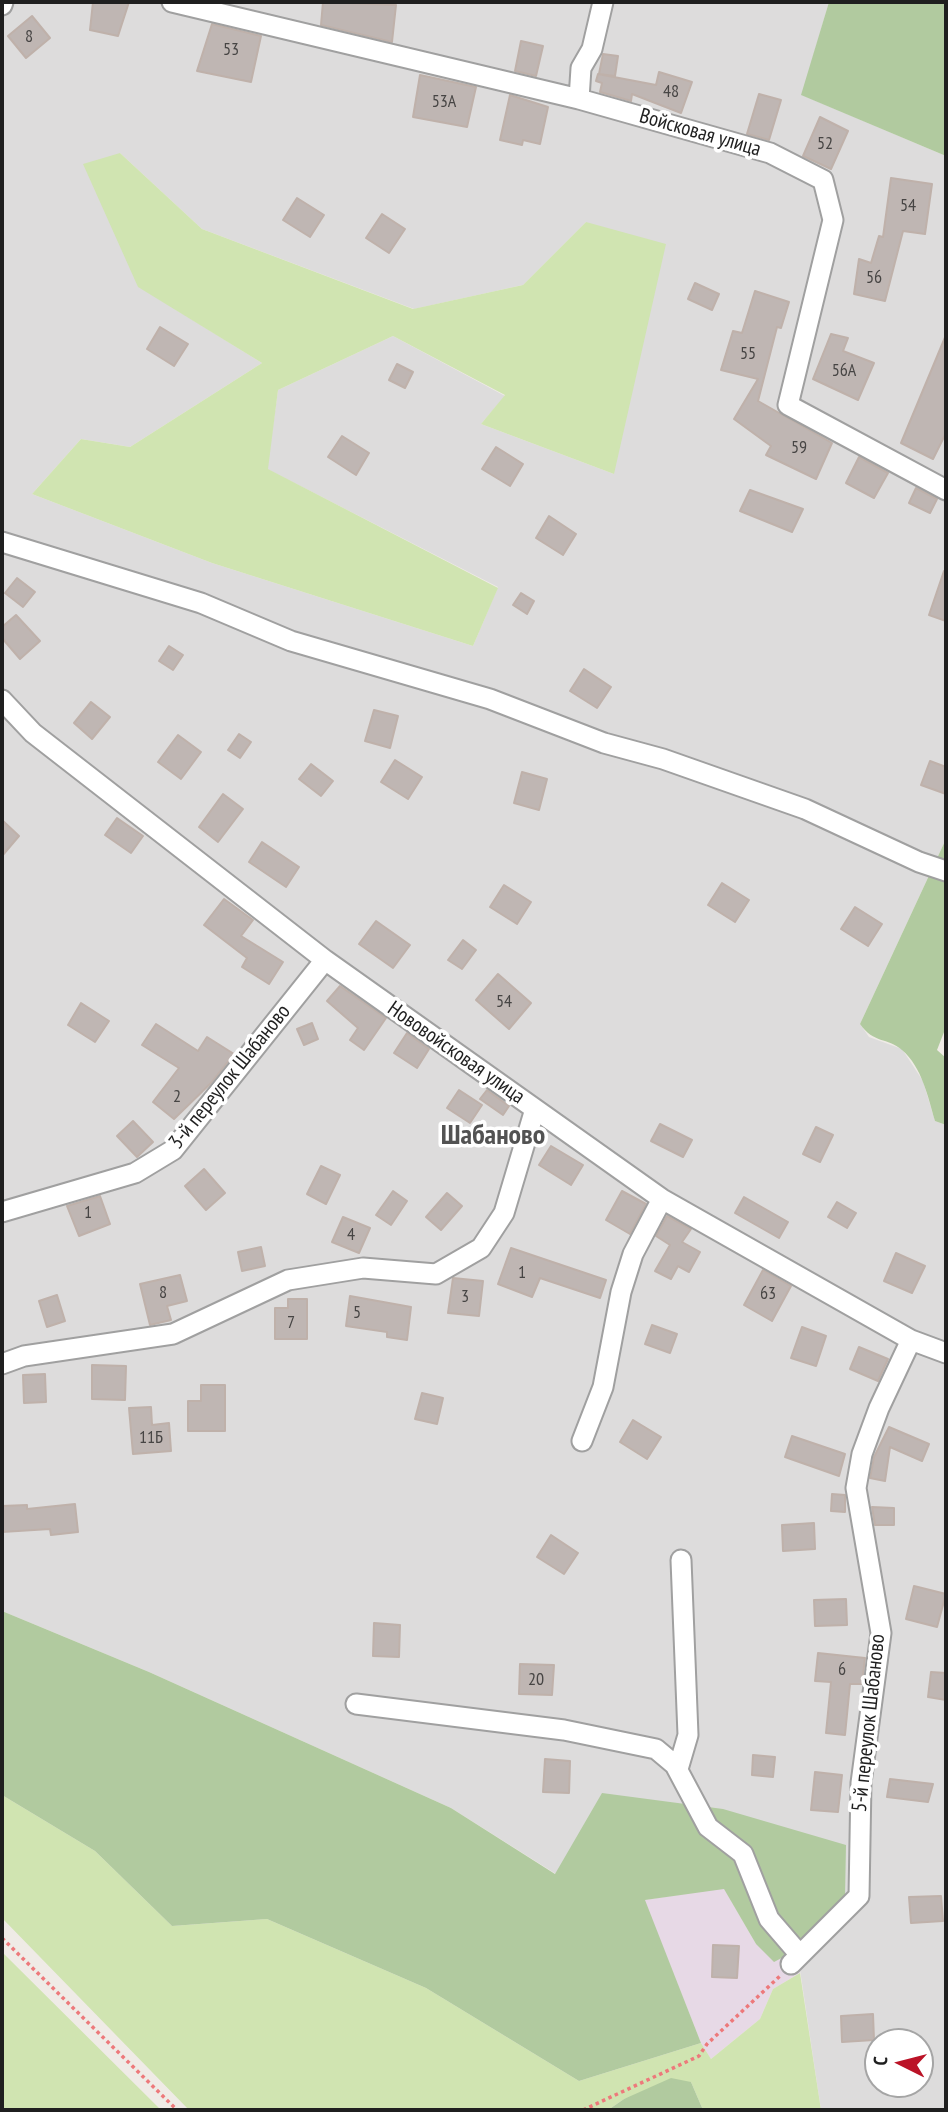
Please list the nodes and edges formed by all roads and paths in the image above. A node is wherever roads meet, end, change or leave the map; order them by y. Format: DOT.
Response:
graph roads {
  1 [pos="172,2"];
  2 [pos="603,2"];
  3 [pos="579,99"];
  4 [pos="946,490"];
  5 [pos="2,542"];
  6 [pos="2,700"];
  7 [pos="946,871"];
  8 [pos="325,960"];
  9 [pos="535,1109"];
  10 [pos="662,1199"];
  11 [pos="2,1212"];
  12 [pos="911,1340"];
  13 [pos="946,1353"];
  14 [pos="2,1364"];
  15 [pos="582,1441"];
  16 [pos="681,1560"];
  17 [pos="356,1704"];
  18 [pos="678,1769"];
  19 [pos="2,1938"];
  20 [pos="795,1959"];
  21 [pos="177,2110"];
  22 [pos="583,2110"];
  1 -- 3 [label="street, Войсковая улица"];
  2 -- 3 [label="street"];
  3 -- 4 [label="street, Войсковая улица"];
  5 -- 7 [label="street"];
  6 -- 8 [label="street, Нововойсковая улица"];
  8 -- 9 [label="street, Нововойсковая улица"];
  8 -- 11 [label="street, 3-й переулок Шабаново"];
  9 -- 10 [label="street, Нововойсковая улица"];
  9 -- 14 [label="street"];
  10 -- 12 [label="street, Нововойсковая улица"];
  10 -- 15 [label="street"];
  12 -- 13 [label="street, Нововойсковая улица"];
  12 -- 20 [label="street, 5-й переулок Шабаново"];
  16 -- 18 [label="street"];
  17 -- 18 [label="street"];
  18 -- 20 [label="street"];
  19 -- 21 [label="path"];
  20 -- 22 [label="path"];
}
